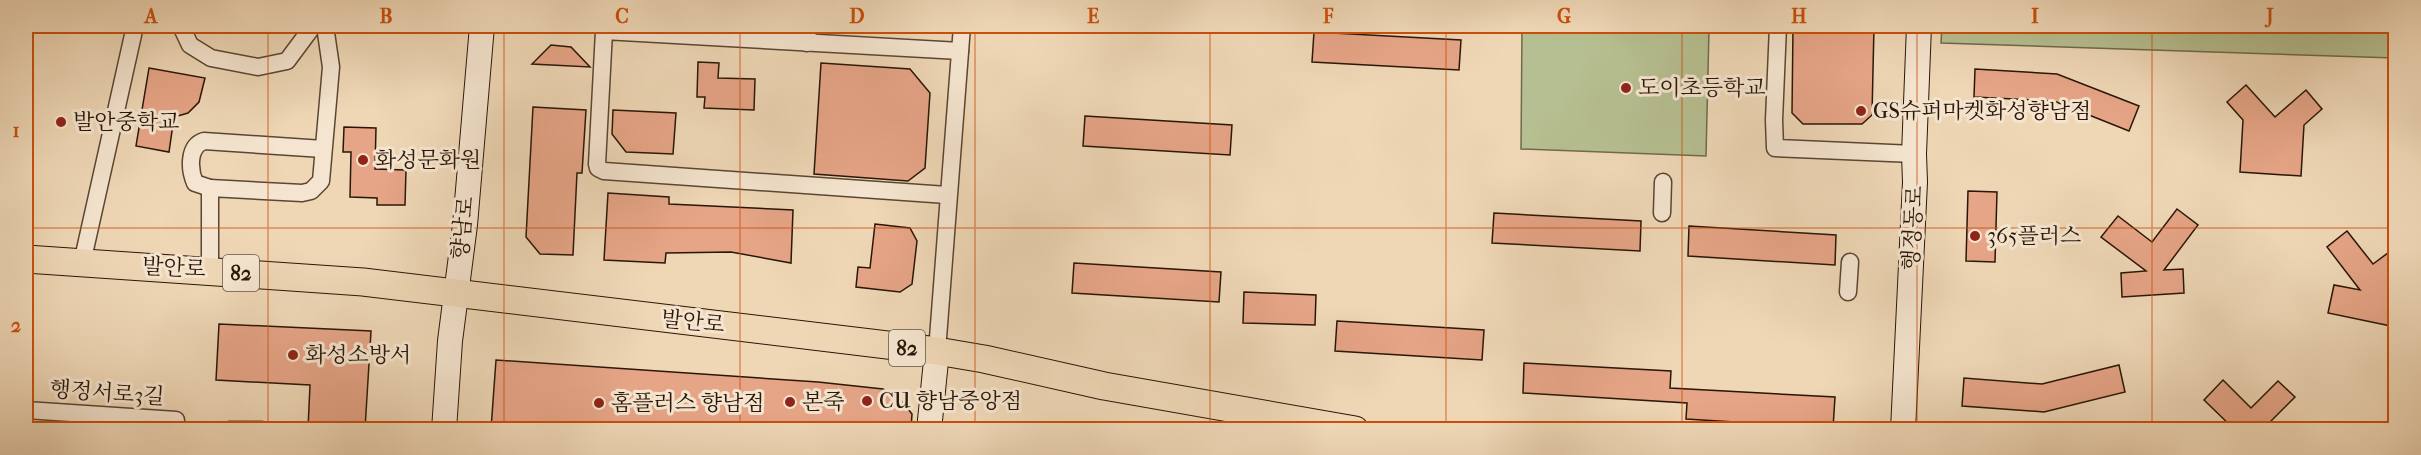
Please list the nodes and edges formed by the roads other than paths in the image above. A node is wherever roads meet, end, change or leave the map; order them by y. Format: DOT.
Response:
graph roads {
  1 [pos="135,26"];
  2 [pos="181,26"];
  3 [pos="313,26"];
  4 [pos="326,26"];
  5 [pos="482,26"];
  6 [pos="808,26"];
  7 [pos="962,26"];
  8 [pos="1778,26"];
  9 [pos="1919,26"];
  10 [pos="807,43"];
  11 [pos="960,51"];
  12 [pos="323,148"];
  13 [pos="1914,154"];
  14 [pos="1663,182"];
  15 [pos="210,188"];
  16 [pos="947,195"];
  17 [pos="1662,213"];
  18 [pos="26,259"];
  19 [pos="1850,262"];
  20 [pos="82,263"];
  21 [pos="210,270"];
  22 [pos="1848,292"];
  23 [pos="455,294"];
  24 [pos="937,351"];
  25 [pos="26,410"];
  26 [pos="175,429"];
  27 [pos="229,429"];
  28 [pos="262,429"];
  29 [pos="444,429"];
  30 [pos="929,429"];
  31 [pos="1355,429"];
  32 [pos="1903,429"];
  1 -- 20 [label="street"];
  2 -- 3 [label="street"];
  4 -- 12 [label="street"];
  5 -- 23 [label="street, 향남로"];
  6 -- 10 [label="street"];
  7 -- 11 [label="street"];
  8 -- 13 [label="street"];
  9 -- 13 [label="street, 행정동로"];
  10 -- 11 [label="street"];
  10 -- 16 [label="street"];
  11 -- 16 [label="street"];
  12 -- 15 [label="street"];
  12 -- 15 [label="street"];
  13 -- 32 [label="street, 행정동로"];
  14 -- 17 [label="street"];
  15 -- 21 [label="street"];
  16 -- 24 [label="street"];
  18 -- 20 [label="main road, 발안로 / 82"];
  19 -- 22 [label="street"];
  20 -- 21 [label="main road, 발안로 / 82"];
  21 -- 23 [label="main road, 발안로 / 82"];
  23 -- 24 [label="main road, 발안로 / 82"];
  23 -- 29 [label="street, 향남로"];
  24 -- 30 [label="street"];
  24 -- 31 [label="main road, 발안로 / 82"];
  25 -- 26 [label="street, 행정서로3길"];
  27 -- 28 [label="street"];
}
